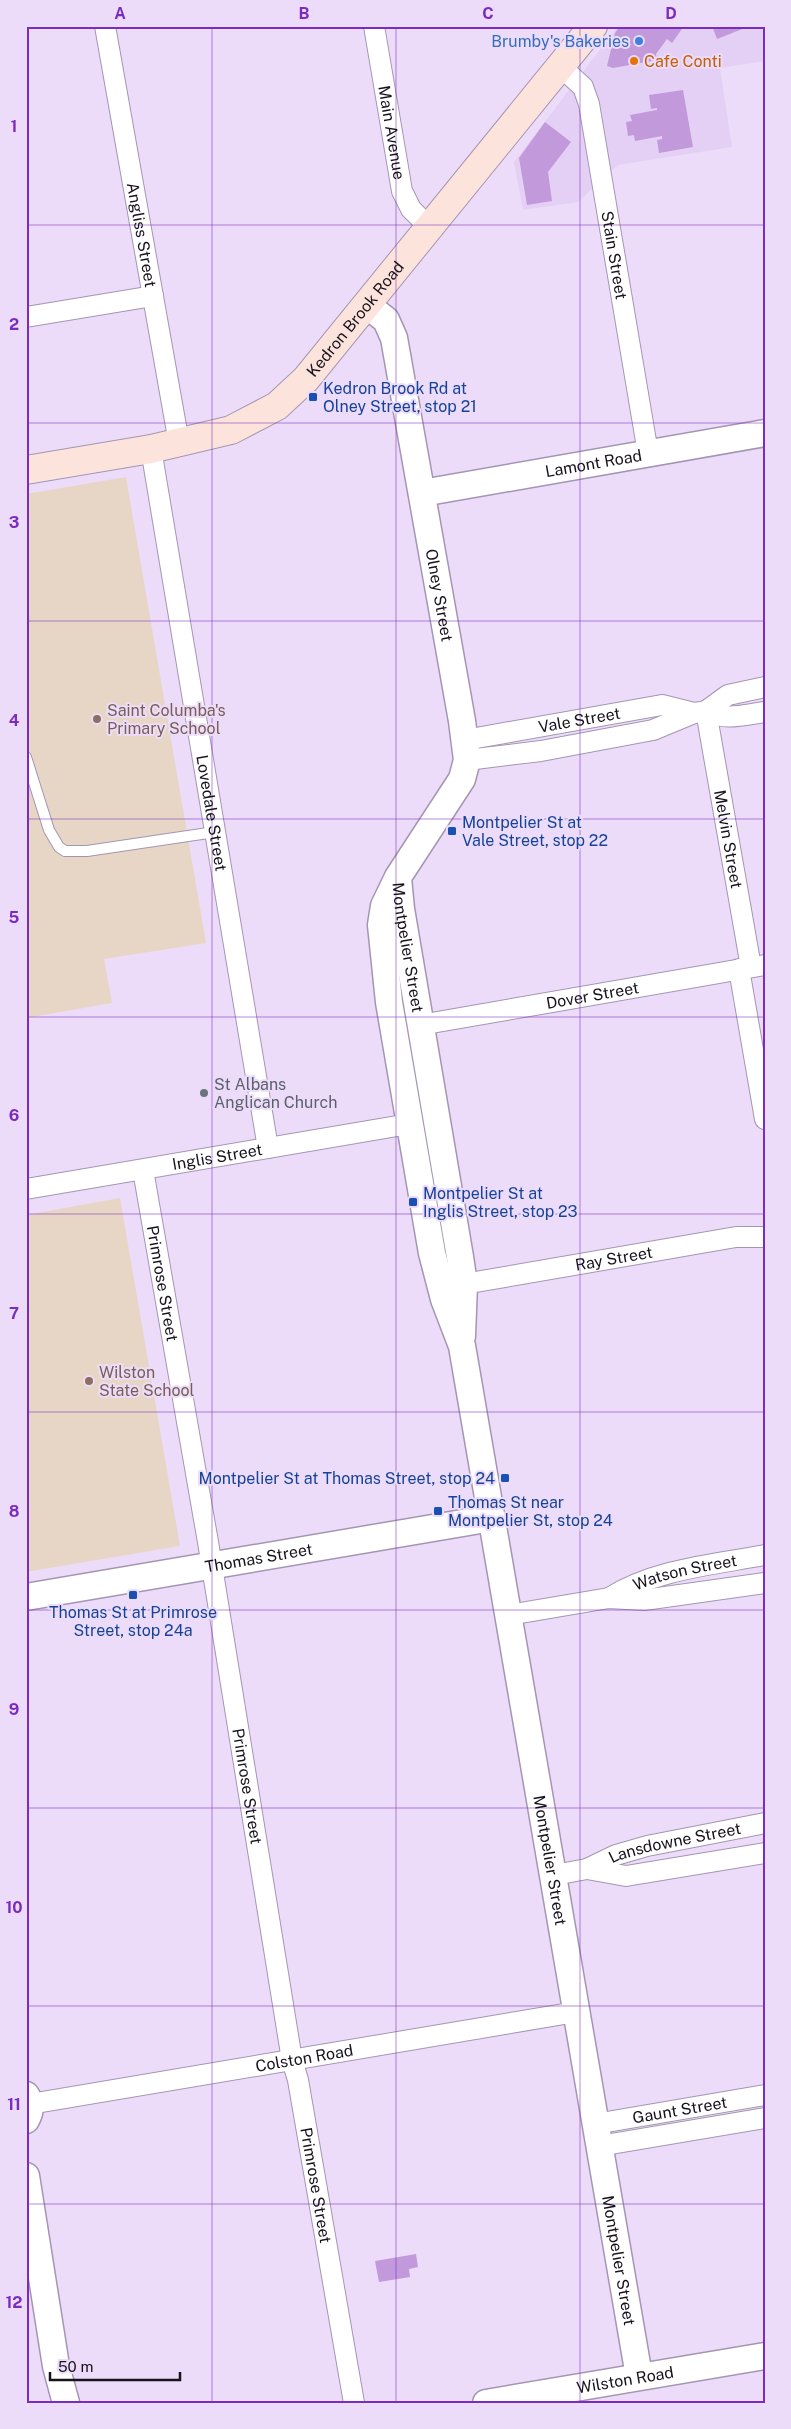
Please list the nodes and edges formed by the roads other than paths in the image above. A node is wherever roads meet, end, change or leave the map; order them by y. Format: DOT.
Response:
graph roads {
  1 [pos="105,26"];
  2 [pos="374,26"];
  3 [pos="593,26"];
  4 [pos="560,67"];
  5 [pos="430,228"];
  6 [pos="153,296"];
  7 [pos="367,306"];
  8 [pos="26,317"];
  9 [pos="765,433"];
  10 [pos="179,443"];
  11 [pos="151,449"];
  12 [pos="648,453"];
  13 [pos="26,470"];
  14 [pos="422,493"];
  15 [pos="765,687"];
  16 [pos="700,712"];
  17 [pos="765,712"];
  18 [pos="466,750"];
  19 [pos="26,757"];
  20 [pos="215,832"];
  21 [pos="398,877"];
  22 [pos="752,967"];
  23 [pos="420,1025"];
  24 [pos="765,1119"];
  25 [pos="409,1124"];
  26 [pos="268,1148"];
  27 [pos="143,1170"];
  28 [pos="26,1190"];
  29 [pos="765,1236"];
  30 [pos="464,1284"];
  31 [pos="462,1346"];
  32 [pos="492,1518"];
  33 [pos="765,1555"];
  34 [pos="211,1566"];
  35 [pos="765,1583"];
  36 [pos="26,1597"];
  37 [pos="609,1598"];
  38 [pos="509,1615"];
  39 [pos="765,1823"];
  40 [pos="765,1853"];
  41 [pos="587,1869"];
  42 [pos="554,1875"];
  43 [pos="576,2012"];
  44 [pos="292,2060"];
  45 [pos="765,2095"];
  46 [pos="28,2107"];
  47 [pos="765,2118"];
  48 [pos="597,2135"];
  49 [pos="26,2176"];
  50 [pos="765,2356"];
  51 [pos="56,2366"];
  52 [pos="639,2376"];
  53 [pos="490,2402"];
  54 [pos="56,2403"];
  55 [pos="66,2403"];
  56 [pos="354,2403"];
  1 -- 6 [label="street, Angliss Street"];
  2 -- 5 [label="street, Main Avenue"];
  3 -- 4 [label="main road, Kedron Brook Road"];
  4 -- 5 [label="main road, Kedron Brook Road"];
  4 -- 12 [label="street, Stain Street"];
  5 -- 7 [label="main road, Kedron Brook Road"];
  6 -- 8 [label="street"];
  6 -- 10 [label="street, Angliss Street"];
  7 -- 10 [label="main road, Kedron Brook Road"];
  7 -- 14 [label="street, Olney Street"];
  9 -- 12 [label="street, Lamont Road"];
  10 -- 11 [label="main road, Kedron Brook Road"];
  11 -- 13 [label="main road, Kedron Brook Road"];
  11 -- 20 [label="street, Lovedale Street"];
  12 -- 14 [label="street, Lamont Road"];
  14 -- 18 [label="street, Olney Street"];
  15 -- 16 [label="street"];
  16 -- 17 [label="street, Vale Street"];
  16 -- 18 [label="street, Vale Street"];
  16 -- 22 [label="street, Melvin Street"];
  18 -- 21 [label="street, Olney Street"];
  19 -- 20 [label="lane"];
  20 -- 26 [label="street, Lovedale Street"];
  21 -- 23 [label="street, Montpelier Street"];
  21 -- 25 [label="street, Montpelier Street"];
  22 -- 23 [label="street, Dover Street"];
  22 -- 24 [label="street, Melvin Street"];
  23 -- 30 [label="street, Montpelier Street"];
  25 -- 26 [label="street, Inglis Street"];
  25 -- 31 [label="street, Montpelier Street"];
  26 -- 27 [label="street, Inglis Street"];
  27 -- 28 [label="street, Inglis Street"];
  27 -- 34 [label="street, Primrose Street"];
  29 -- 30 [label="street, Ray Street"];
  30 -- 31 [label="street, Montpelier Street"];
  31 -- 32 [label="street, Montpelier Street"];
  32 -- 34 [label="street, Thomas Street"];
  32 -- 38 [label="street, Montpelier Street"];
  33 -- 37 [label="street, Watson Street"];
  34 -- 36 [label="street, Thomas Street"];
  34 -- 44 [label="street, Primrose Street"];
  35 -- 37 [label="street, Watson Street"];
  37 -- 38 [label="street, Watson Street"];
  38 -- 42 [label="street, Montpelier Street"];
  39 -- 41 [label="street, Lansdowne Street"];
  40 -- 41 [label="street, Lansdowne Street"];
  41 -- 42 [label="street, Lansdowne Street"];
  42 -- 43 [label="street, Montpelier Street"];
  43 -- 44 [label="street, Colston Road"];
  43 -- 48 [label="street, Montpelier Street"];
  44 -- 46 [label="street, Colston Road"];
  44 -- 56 [label="street, Primrose Street"];
  45 -- 48 [label="street, Gaunt Street"];
  47 -- 48 [label="street, Gaunt Street"];
  48 -- 52 [label="street, Montpelier Street"];
  49 -- 51 [label="street"];
  50 -- 52 [label="street, Wilston Road"];
  51 -- 54 [label="street"];
  51 -- 55 [label="street"];
  52 -- 53 [label="street, Wilston Road"];
}
